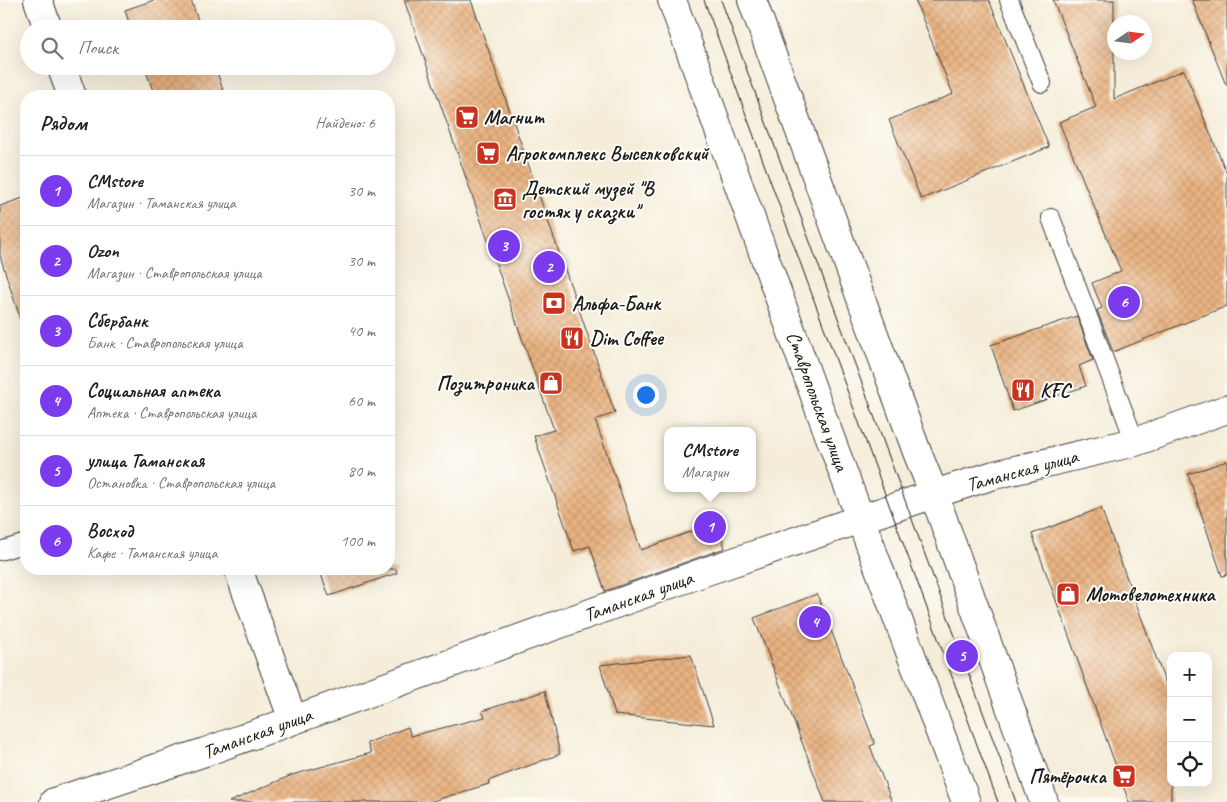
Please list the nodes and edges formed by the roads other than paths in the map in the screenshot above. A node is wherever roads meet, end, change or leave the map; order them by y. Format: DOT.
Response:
graph roads {
  1 [pos="38,0"];
  2 [pos="672,0"];
  3 [pos="752,0"];
  4 [pos="1009,0"];
  5 [pos="45,20"];
  6 [pos="64,75"];
  7 [pos="1042,83"];
  8 [pos="70,90"];
  9 [pos="1051,218"];
  10 [pos="1227,409"];
  11 [pos="1135,442"];
  12 [pos="934,494"];
  13 [pos="862,518"];
  14 [pos="20,545"];
  15 [pos="0,551"];
  16 [pos="240,575"];
  17 [pos="292,720"];
  18 [pos="54,802"];
  19 [pos="966,802"];
  20 [pos="1044,802"];
  1 -- 5 [label="main road"];
  2 -- 13 [label="main road, Ставропольская улица"];
  3 -- 12 [label="main road"];
  4 -- 7 [label="lane"];
  6 -- 8 [label="main road"];
  9 -- 11 [label="lane"];
  10 -- 11 [label="main road, Таманская улица"];
  11 -- 12 [label="main road, Таманская улица"];
  12 -- 13 [label="main road, Таманская улица"];
  12 -- 20 [label="main road"];
  13 -- 17 [label="main road, Таманская улица"];
  13 -- 19 [label="main road, Ставропольская улица"];
  14 -- 15 [label="lane"];
  16 -- 17 [label="main road"];
  17 -- 18 [label="main road, Таманская улица"];
}
